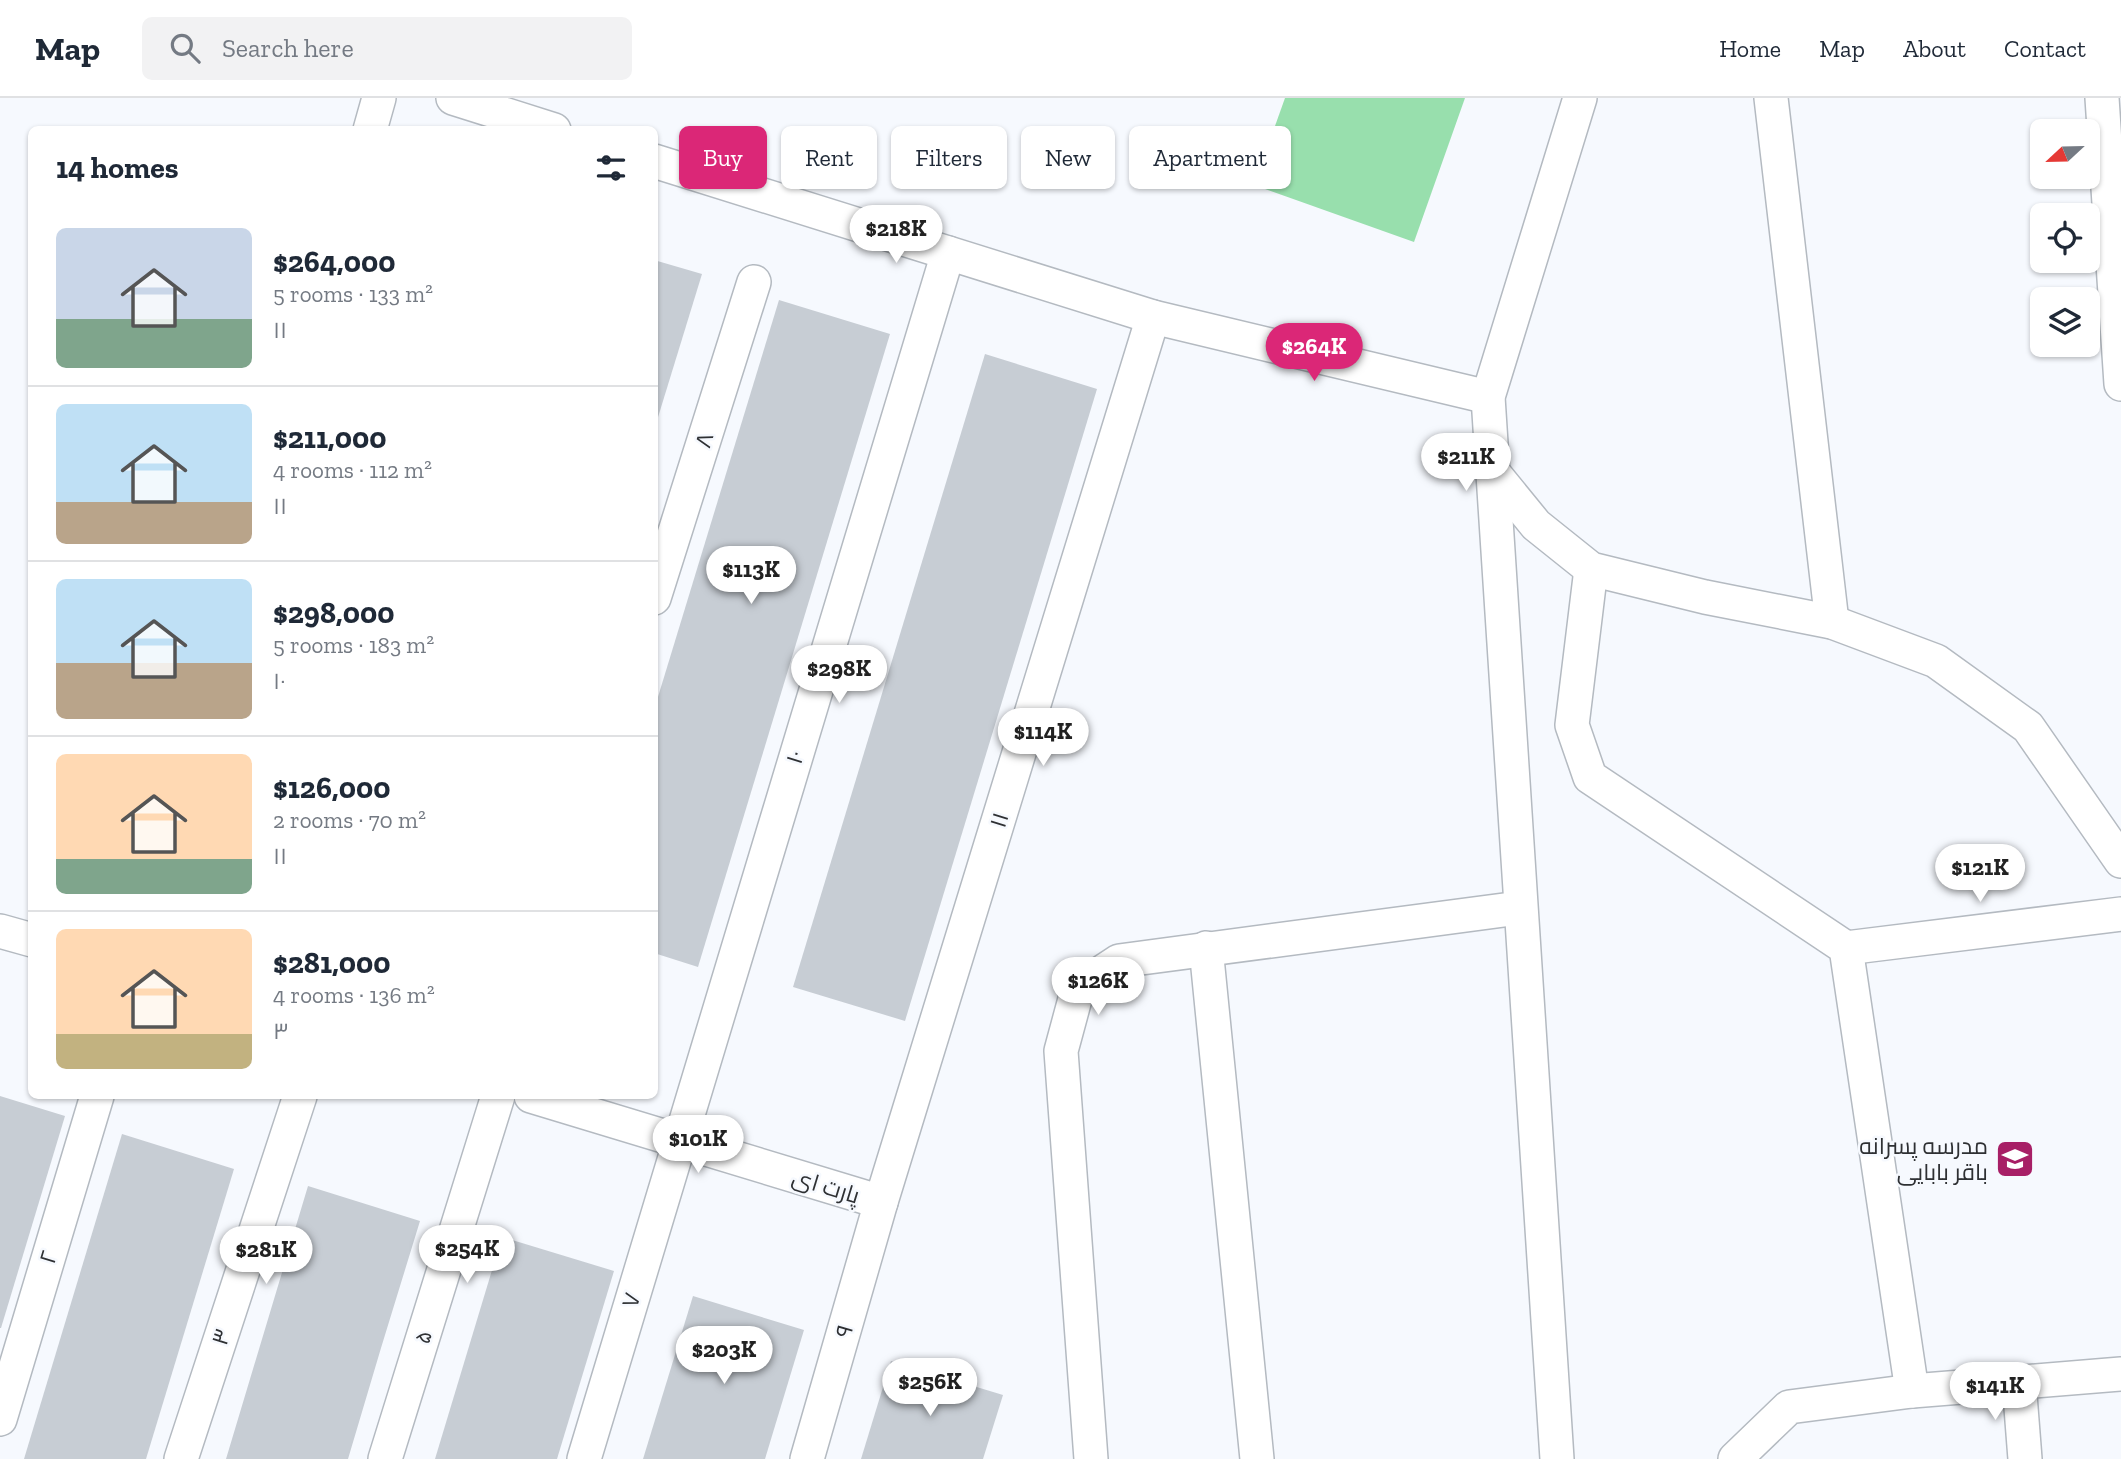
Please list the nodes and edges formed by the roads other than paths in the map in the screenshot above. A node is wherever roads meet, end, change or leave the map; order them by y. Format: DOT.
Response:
graph roads {
  1 [pos="379,98"];
  2 [pos="453,98"];
  3 [pos="1580,98"];
  4 [pos="1771,98"];
  5 [pos="2102,98"];
  6 [pos="371,126"];
  7 [pos="541,126"];
  8 [pos="658,162"];
  9 [pos="948,253"];
  10 [pos="754,282"];
  11 [pos="1153,317"];
  12 [pos="2121,384"];
  13 [pos="1488,397"];
  14 [pos="1492,471"];
  15 [pos="1591,569"];
  16 [pos="658,585"];
  17 [pos="1832,622"];
  18 [pos="2121,860"];
  19 [pos="1519,908"];
  20 [pos="2121,914"];
  21 [pos="0,931"];
  22 [pos="28,939"];
  23 [pos="1206,948"];
  24 [pos="1846,948"];
  25 [pos="96,1099"];
  26 [pos="299,1099"];
  27 [pos="497,1099"];
  28 [pos="541,1099"];
  29 [pos="679,1141"];
  30 [pos="881,1202"];
  31 [pos="2121,1374"];
  32 [pos="2019,1382"];
  33 [pos="1912,1391"];
  34 [pos="0,1419"];
  35 [pos="181,1459"];
  36 [pos="384,1459"];
  37 [pos="584,1459"];
  38 [pos="807,1459"];
  39 [pos="1091,1459"];
  40 [pos="1257,1459"];
  41 [pos="1557,1459"];
  42 [pos="1735,1459"];
  43 [pos="2025,1459"];
  1 -- 6 [label="street"];
  2 -- 7 [label="street"];
  3 -- 13 [label="street"];
  4 -- 17 [label="street"];
  5 -- 12 [label="street"];
  8 -- 9 [label="street"];
  9 -- 11 [label="street"];
  9 -- 29 [label="street, ۱۰"];
  10 -- 16 [label="street, ۸"];
  11 -- 13 [label="street"];
  11 -- 30 [label="street, ۱۱"];
  13 -- 14 [label="street"];
  14 -- 15 [label="street"];
  14 -- 19 [label="street"];
  15 -- 17 [label="street"];
  15 -- 24 [label="street"];
  17 -- 18 [label="street"];
  19 -- 23 [label="street"];
  19 -- 41 [label="street"];
  20 -- 24 [label="street"];
  21 -- 22 [label="street"];
  23 -- 39 [label="street"];
  23 -- 40 [label="street"];
  24 -- 33 [label="street"];
  25 -- 34 [label="street, ۲"];
  26 -- 35 [label="street, ۳"];
  27 -- 36 [label="street, ۵"];
  28 -- 29 [label="street, پارت ای"];
  29 -- 30 [label="street, پارت ای"];
  29 -- 37 [label="street, ۷"];
  30 -- 38 [label="street, ۹"];
  31 -- 32 [label="street"];
  32 -- 33 [label="street"];
  32 -- 43 [label="street"];
  33 -- 42 [label="street"];
}
